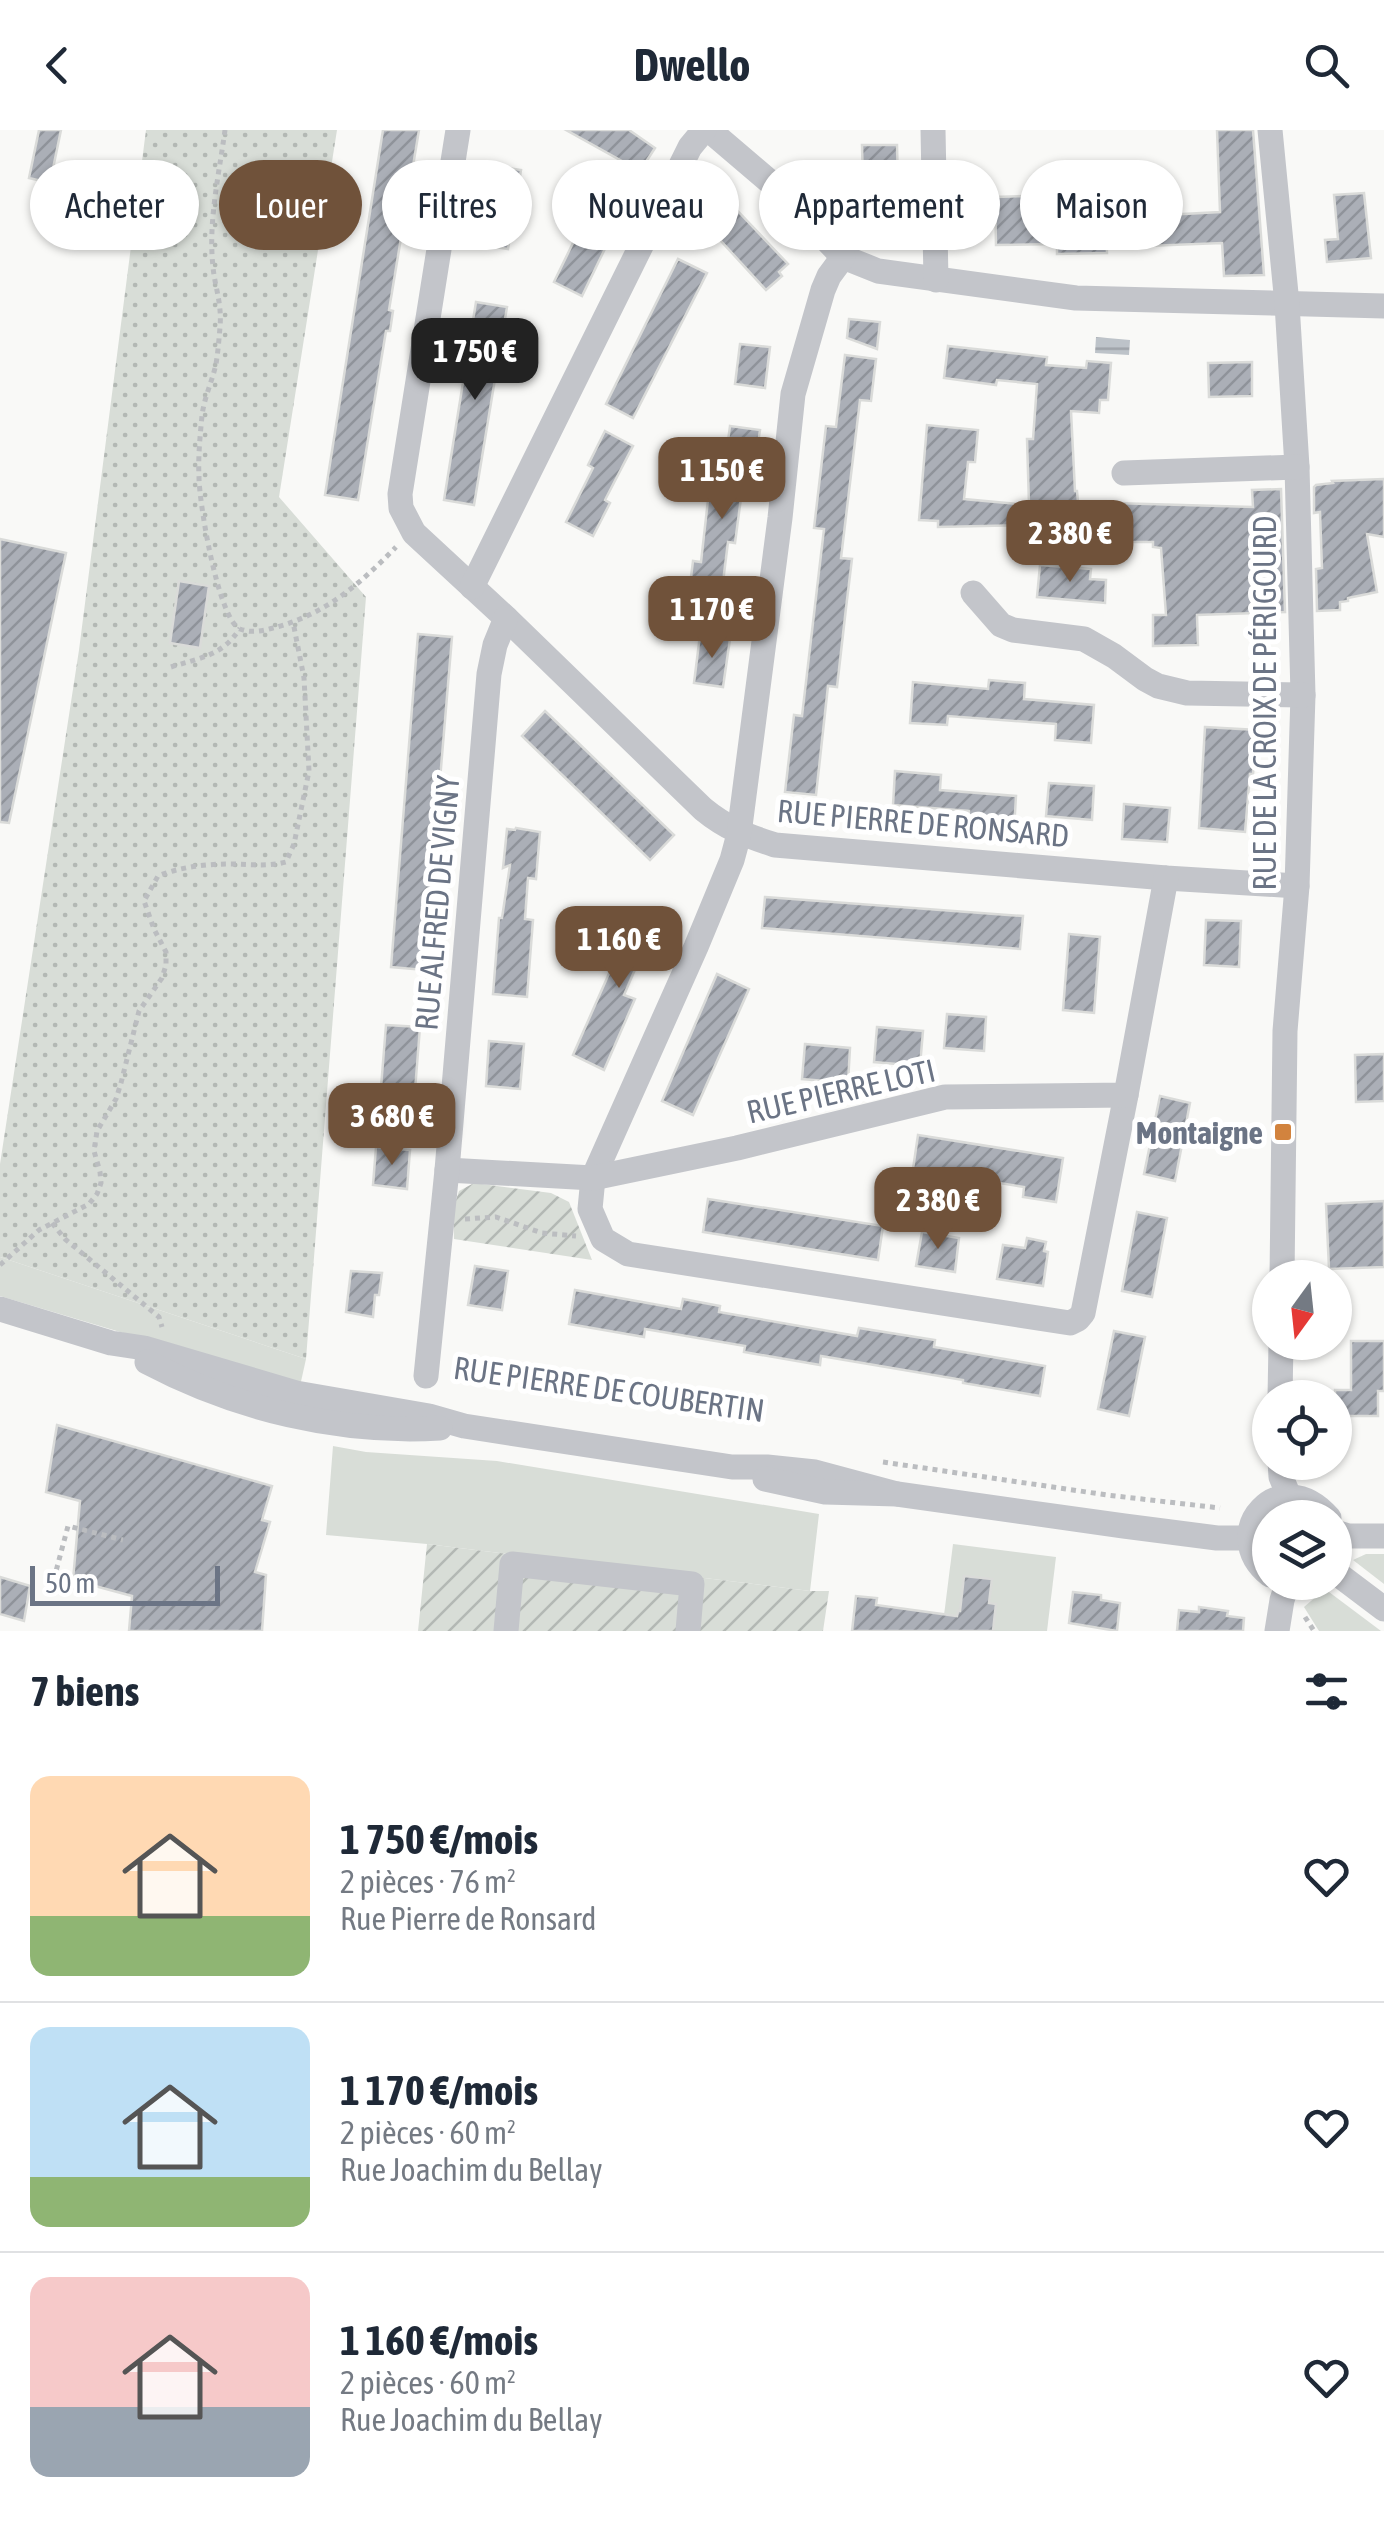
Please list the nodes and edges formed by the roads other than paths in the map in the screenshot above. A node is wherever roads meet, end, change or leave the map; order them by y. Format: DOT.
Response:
graph roads {
  1 [pos="458,130"];
  2 [pos="706,130"];
  3 [pos="934,130"];
  4 [pos="1270,130"];
  5 [pos="843,257"];
  6 [pos="936,280"];
  7 [pos="1288,304"];
  8 [pos="1384,306"];
  9 [pos="1297,467"];
  10 [pos="1124,473"];
  11 [pos="472,587"];
  12 [pos="973,593"];
  13 [pos="506,618"];
  14 [pos="1303,695"];
  15 [pos="740,834"];
  16 [pos="1166,878"];
  17 [pos="1296,886"];
  18 [pos="1126,1095"];
  19 [pos="447,1170"];
  20 [pos="593,1178"];
  21 [pos="1282,1260"];
  22 [pos="0,1309"];
  23 [pos="426,1376"];
  24 [pos="1282,1480"];
  25 [pos="1289,1496"];
  26 [pos="1308,1500"];
  27 [pos="1352,1536"];
  28 [pos="1384,1536"];
  29 [pos="1250,1538"];
  30 [pos="1252,1552"];
  31 [pos="1352,1585"];
  32 [pos="1282,1600"];
  33 [pos="1384,1609"];
  34 [pos="506,1631"];
  35 [pos="688,1631"];
  36 [pos="1277,1631"];
  1 -- 11 [label="street, RUE PIERRE DE RONSARD"];
  2 -- 5 [label="street"];
  2 -- 11 [label="street"];
  3 -- 6 [label="street"];
  4 -- 7 [label="street, RUE DE LA CROIX DE PÉRIGOURD"];
  5 -- 6 [label="street"];
  5 -- 15 [label="street"];
  6 -- 7 [label="street"];
  7 -- 8 [label="street"];
  7 -- 9 [label="street, RUE DE LA CROIX DE PÉRIGOURD"];
  9 -- 10 [label="street"];
  9 -- 14 [label="street, RUE DE LA CROIX DE PÉRIGOURD"];
  11 -- 13 [label="street, RUE PIERRE DE RONSARD"];
  12 -- 14 [label="street"];
  13 -- 15 [label="street, RUE PIERRE DE RONSARD"];
  13 -- 19 [label="street, RUE ALFRED DE VIGNY"];
  14 -- 17 [label="street, RUE DE LA CROIX DE PÉRIGOURD"];
  15 -- 16 [label="street, RUE PIERRE DE RONSARD"];
  15 -- 20 [label="street"];
  16 -- 17 [label="street, RUE PIERRE DE RONSARD"];
  16 -- 18 [label="street"];
  17 -- 21 [label="street, RUE DE LA CROIX DE PÉRIGOURD"];
  18 -- 20 [label="street, RUE PIERRE LOTI"];
  18 -- 20 [label="street"];
  19 -- 20 [label="street, RUE PIERRE LOTI"];
  19 -- 23 [label="street, RUE ALFRED DE VIGNY"];
  22 -- 29 [label="street, RUE PIERRE DE COUBERTIN"];
  24 -- 25 [label="street"];
  25 -- 26 [label="street"];
  25 -- 29 [label="street"];
  27 -- 28 [label="street"];
  29 -- 30 [label="street"];
  31 -- 33 [label="street"];
  32 -- 36 [label="street"];
  34 -- 35 [label="street"];
}
